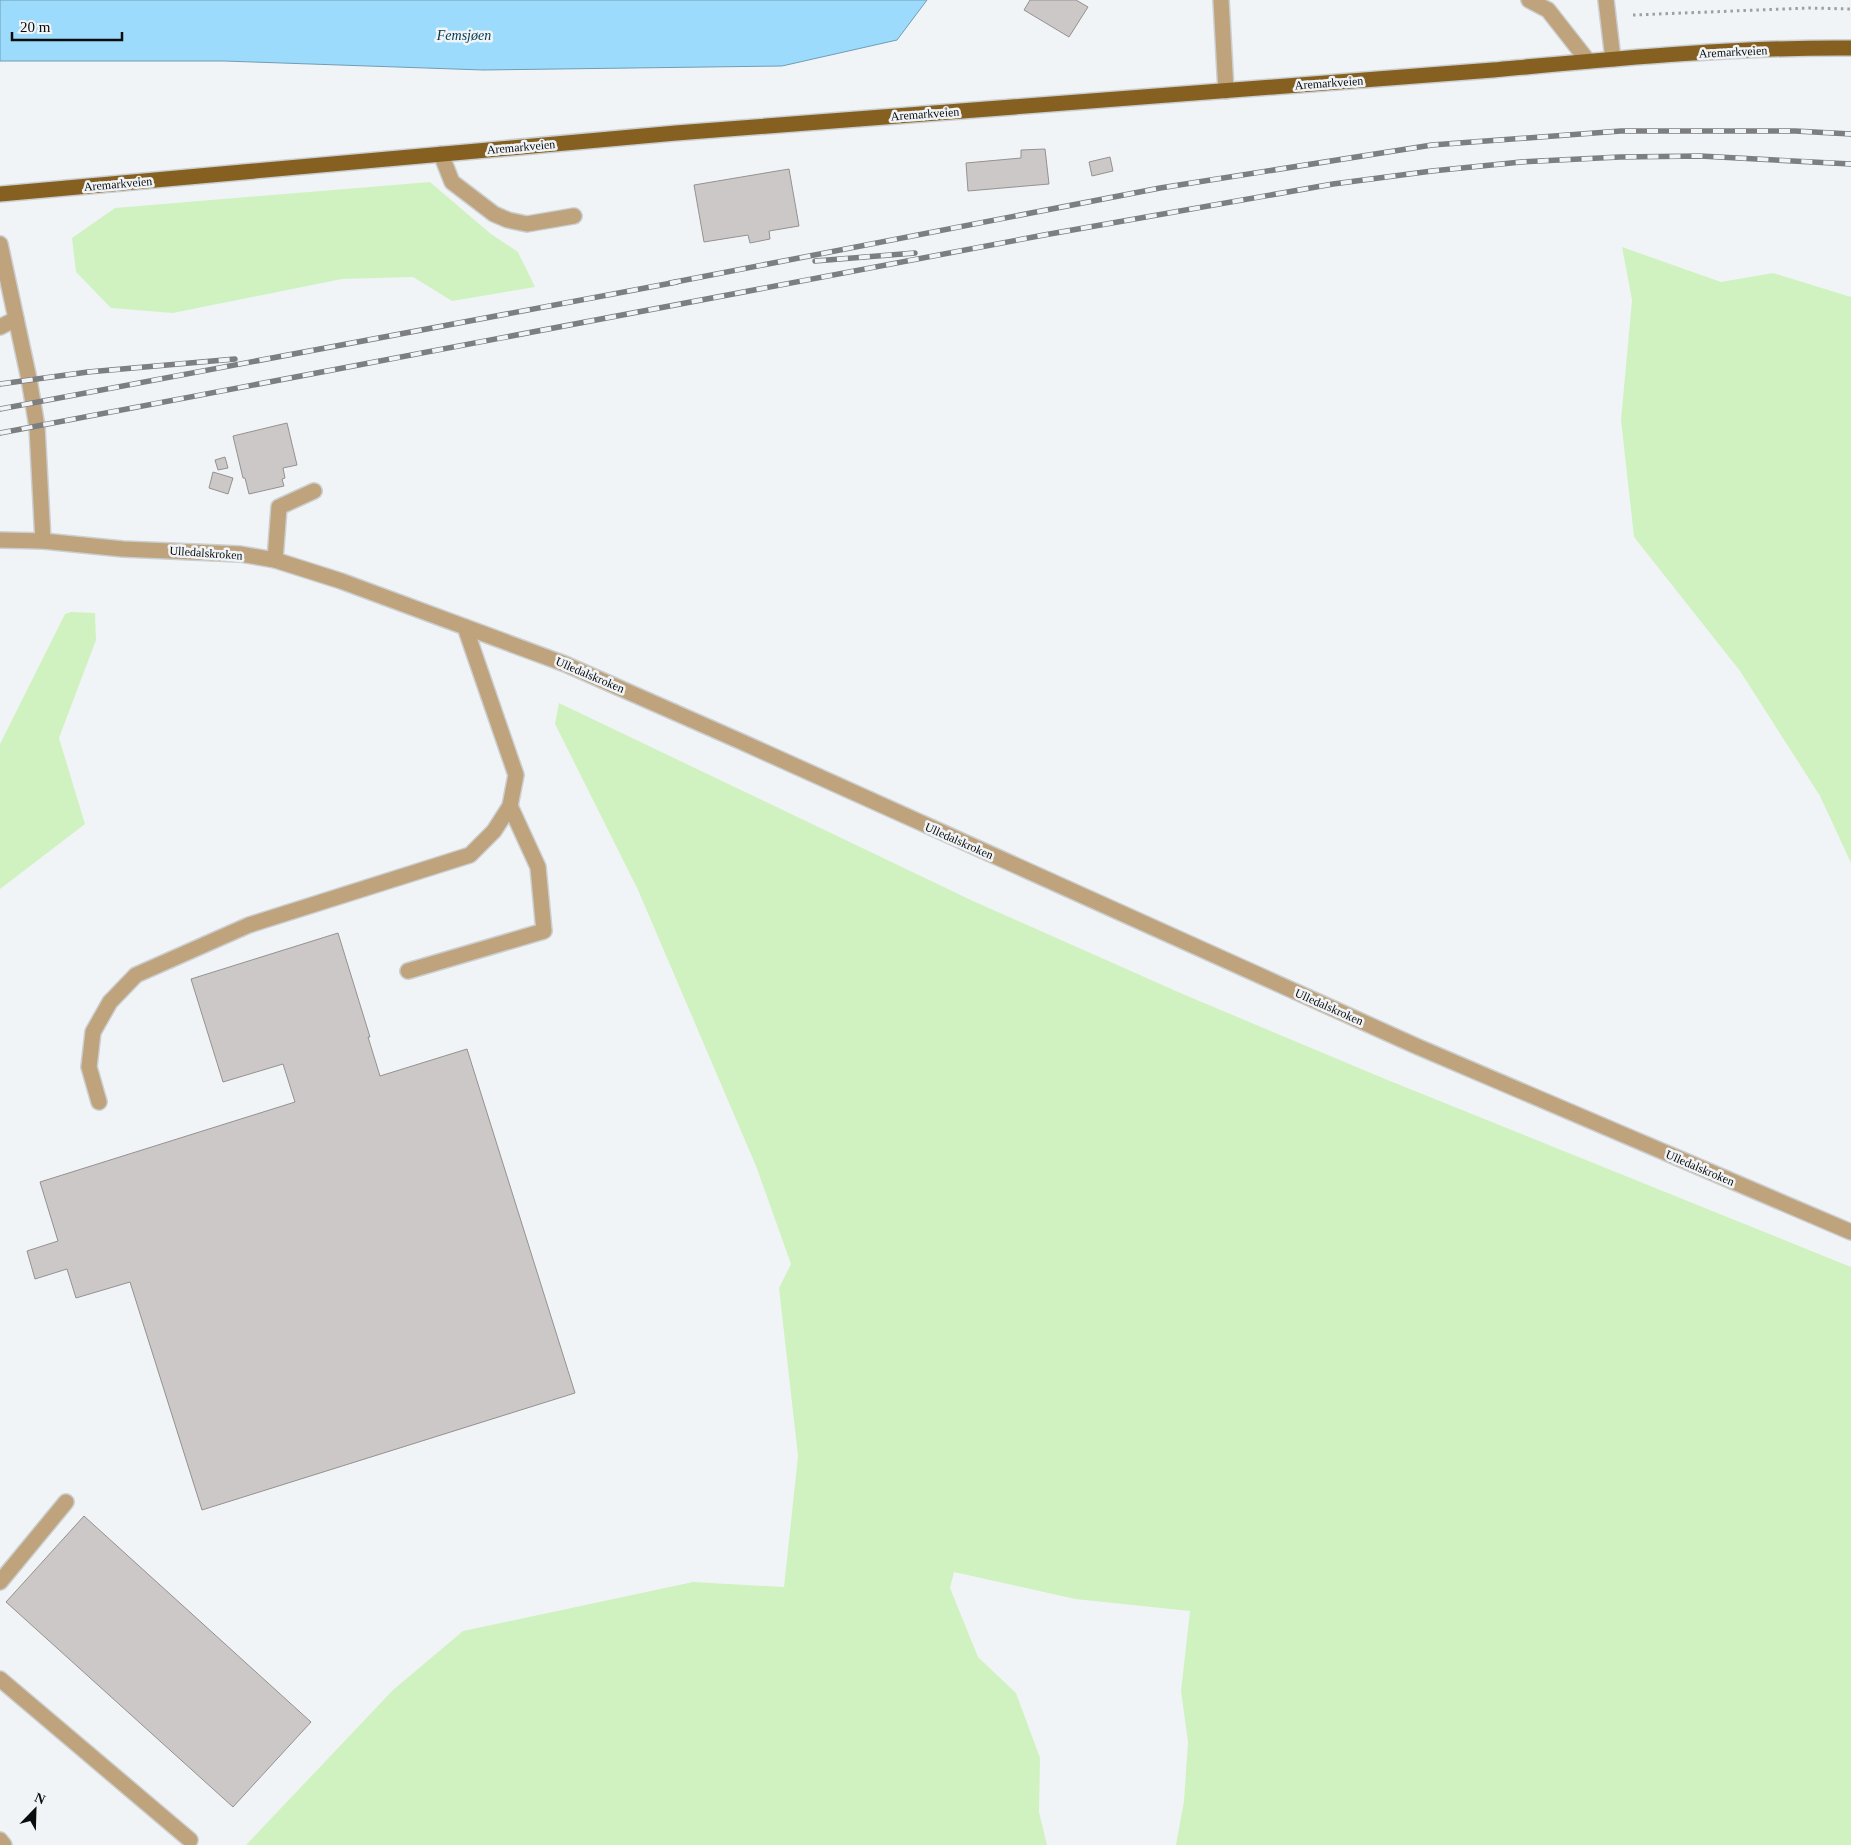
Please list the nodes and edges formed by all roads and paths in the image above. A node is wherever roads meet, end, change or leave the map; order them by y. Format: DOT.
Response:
graph roads {
  1 [pos="1221,0"];
  2 [pos="1530,0"];
  3 [pos="1606,0"];
  4 [pos="1851,9"];
  5 [pos="1608,16"];
  6 [pos="1851,48"];
  7 [pos="1613,59"];
  8 [pos="1588,61"];
  9 [pos="1226,91"];
  10 [pos="440,154"];
  11 [pos="0,194"];
  12 [pos="574,216"];
  13 [pos="0,244"];
  14 [pos="16,319"];
  15 [pos="0,327"];
  16 [pos="314,491"];
  17 [pos="0,540"];
  18 [pos="43,541"];
  19 [pos="275,560"];
  20 [pos="465,627"];
  21 [pos="510,806"];
  22 [pos="408,971"];
  23 [pos="99,1102"];
  24 [pos="1851,1232"];
  25 [pos="66,1502"];
  26 [pos="0,1582"];
  27 [pos="0,1679"];
  28 [pos="0,1840"];
  29 [pos="190,1840"];
  30 [pos="4,1845"];
  1 -- 9 [label="street"];
  2 -- 8 [label="street"];
  3 -- 5 [label="street"];
  4 -- 5 [label="path"];
  5 -- 7 [label="street"];
  6 -- 7 [label="main road, Aremarkveien"];
  7 -- 8 [label="main road, Aremarkveien"];
  8 -- 9 [label="main road, Aremarkveien"];
  9 -- 10 [label="main road, Aremarkveien"];
  10 -- 11 [label="main road, Aremarkveien"];
  10 -- 12 [label="street"];
  13 -- 14 [label="street"];
  14 -- 15 [label="street"];
  14 -- 18 [label="street"];
  16 -- 19 [label="street"];
  17 -- 18 [label="street, Ulledalskroken"];
  18 -- 19 [label="street, Ulledalskroken"];
  19 -- 20 [label="street, Ulledalskroken"];
  20 -- 21 [label="street"];
  20 -- 24 [label="street, Ulledalskroken"];
  21 -- 22 [label="street"];
  21 -- 23 [label="street"];
  25 -- 26 [label="street"];
  27 -- 29 [label="street"];
  28 -- 30 [label="street"];
}
